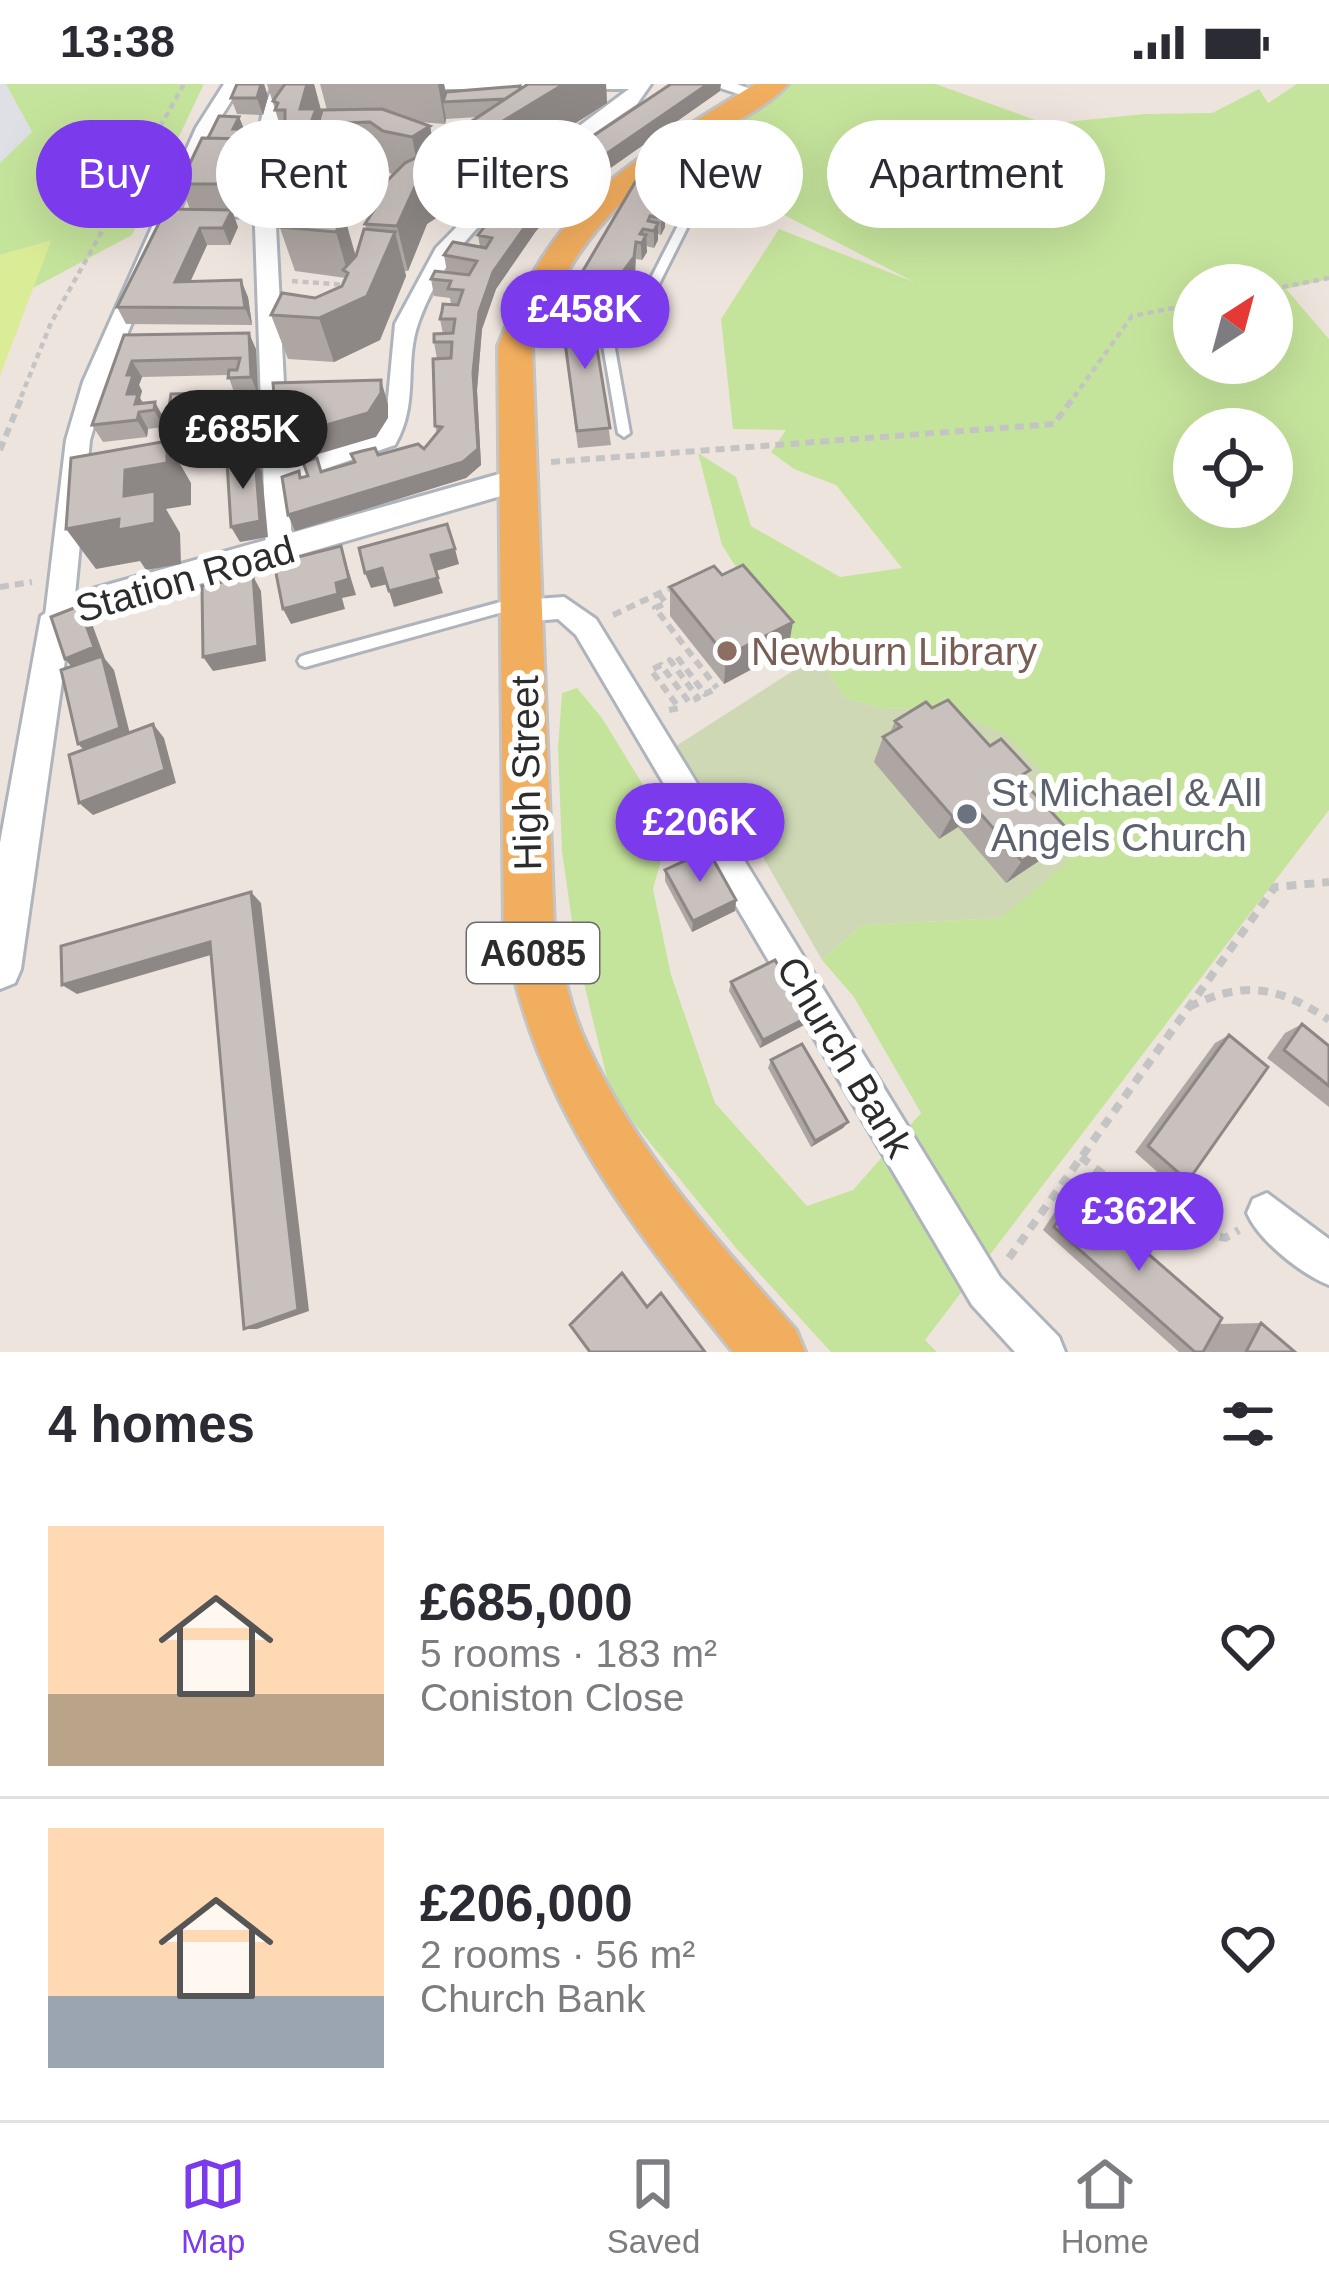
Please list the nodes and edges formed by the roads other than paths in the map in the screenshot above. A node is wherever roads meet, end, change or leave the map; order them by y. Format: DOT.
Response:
graph roads {
  1 [pos="233,84"];
  2 [pos="283,84"];
  3 [pos="440,84"];
  4 [pos="624,84"];
  5 [pos="638,84"];
  6 [pos="717,84"];
  7 [pos="765,90"];
  8 [pos="270,120"];
  9 [pos="192,157"];
  10 [pos="628,179"];
  11 [pos="161,228"];
  12 [pos="264,228"];
  13 [pos="624,433"];
  14 [pos="529,471"];
  15 [pos="274,476"];
  16 [pos="279,552"];
  17 [pos="522,606"];
  18 [pos="59,616"];
  19 [pos="305,661"];
  20 [pos="1,955"];
  21 [pos="1268,1213"];
  22 [pos="1329,1265"];
  23 [pos="774,1352"];
  24 [pos="1044,1352"];
  1 -- 9 [label="street"];
  2 -- 8 [label="street"];
  3 -- 4 [label="street"];
  4 -- 5 [label="street"];
  5 -- 15 [label="street"];
  6 -- 7 [label="street"];
  7 -- 10 [label="main road, A6085"];
  10 -- 13 [label="lane"];
  10 -- 14 [label="main road, A6085"];
  11 -- 18 [label="street"];
  12 -- 15 [label="street"];
  14 -- 16 [label="street, Station Road"];
  14 -- 17 [label="main road, High Street / A6085"];
  15 -- 16 [label="street"];
  16 -- 18 [label="street, Station Road"];
  17 -- 19 [label="lane"];
  17 -- 23 [label="main road, High Street / A6085"];
  17 -- 24 [label="street, Church Bank"];
  18 -- 20 [label="street, Station Road"];
  21 -- 22 [label="street"];
}
